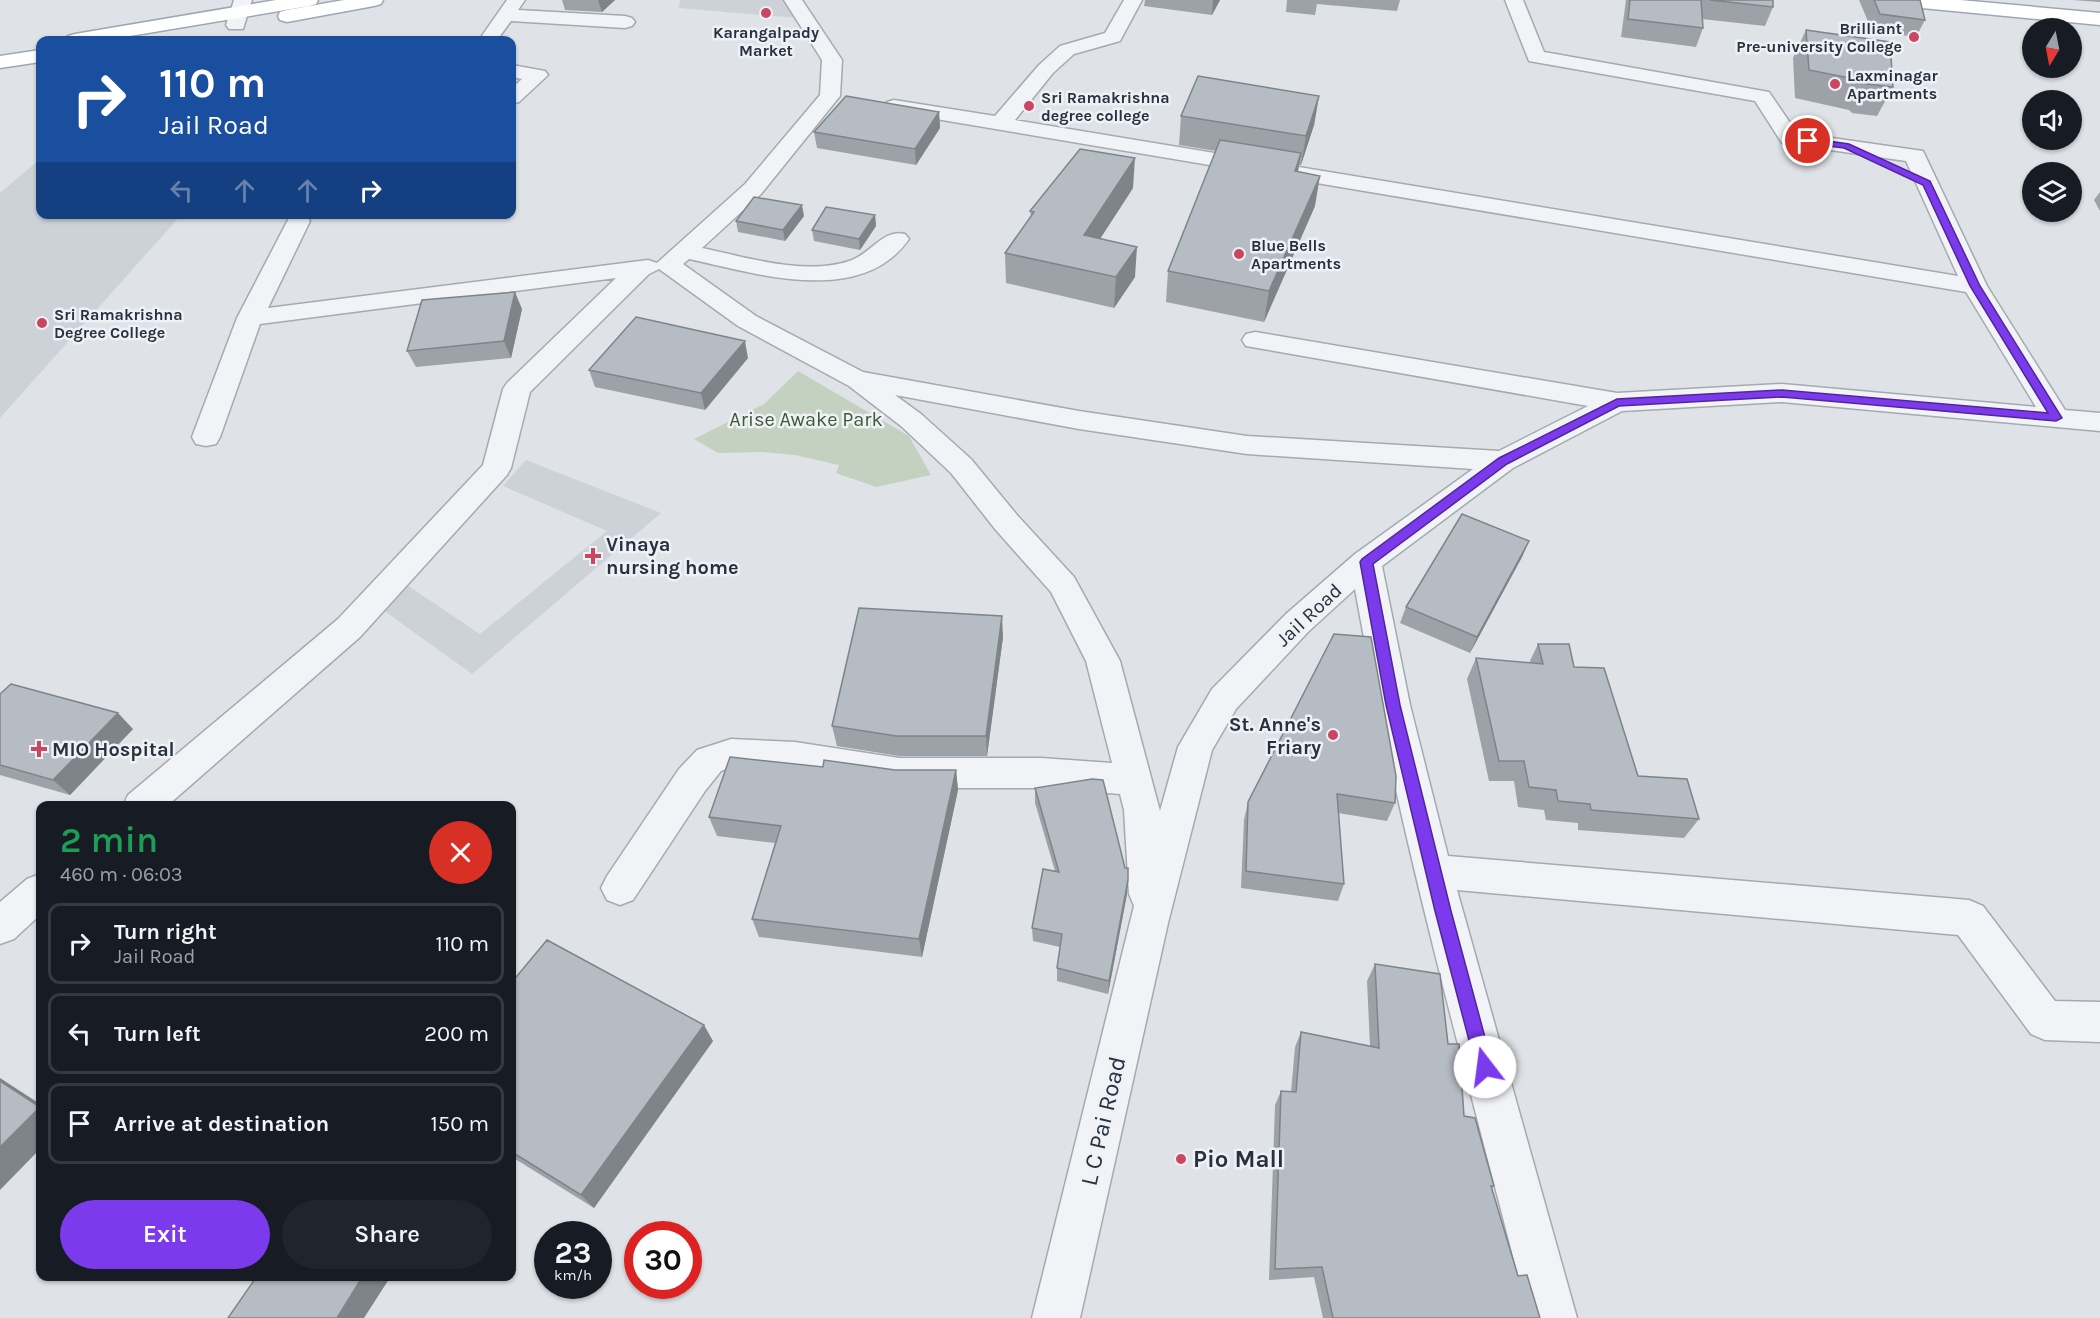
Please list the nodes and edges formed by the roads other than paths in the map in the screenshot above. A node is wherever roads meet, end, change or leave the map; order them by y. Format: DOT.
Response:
graph roads {
  1 [pos="309,0"];
  2 [pos="374,0"];
  3 [pos="793,0"];
  4 [pos="1133,0"];
  5 [pos="1514,0"];
  6 [pos="1901,0"];
  7 [pos="511,8"];
  8 [pos="239,12"];
  9 [pos="2100,19"];
  10 [pos="625,22"];
  11 [pos="98,36"];
  12 [pos="158,36"];
  13 [pos="491,36"];
  14 [pos="36,46"];
  15 [pos="0,51"];
  16 [pos="36,57"];
  17 [pos="0,62"];
  18 [pos="516,72"];
  19 [pos="516,94"];
  20 [pos="830,96"];
  21 [pos="852,99"];
  22 [pos="875,103"];
  23 [pos="999,124"];
  24 [pos="298,221"];
  25 [pos="897,239"];
  26 [pos="664,261"];
  27 [pos="1975,286"];
  28 [pos="250,318"];
  29 [pos="1255,340"];
  30 [pos="856,379"];
  31 [pos="1617,402"];
  32 [pos="2056,418"];
  33 [pos="2100,422"];
  34 [pos="206,437"];
  35 [pos="1375,453"];
  36 [pos="1503,461"];
  37 [pos="1426,517"];
  38 [pos="1366,562"];
  39 [pos="1134,780"];
  40 [pos="147,801"];
  41 [pos="1433,871"];
  42 [pos="620,888"];
  43 [pos="36,894"];
  44 [pos="1149,923"];
  45 [pos="0,926"];
  46 [pos="2100,1022"];
  47 [pos="1056,1318"];
  48 [pos="1553,1318"];
  1 -- 8 [label="main road"];
  2 -- 8 [label="main road"];
  3 -- 20 [label="street"];
  4 -- 23 [label="street"];
  5 -- 27 [label="street"];
  6 -- 9 [label="main road"];
  7 -- 10 [label="street"];
  7 -- 13 [label="street"];
  8 -- 11 [label="main road"];
  8 -- 12 [label="main road"];
  14 -- 15 [label="main road"];
  16 -- 17 [label="main road"];
  18 -- 19 [label="street"];
  20 -- 21 [label="street"];
  20 -- 26 [label="street"];
  22 -- 23 [label="street"];
  23 -- 27 [label="street"];
  24 -- 28 [label="street"];
  25 -- 26 [label="street"];
  26 -- 28 [label="street"];
  26 -- 30 [label="street"];
  26 -- 40 [label="street"];
  27 -- 32 [label="street"];
  28 -- 34 [label="street"];
  29 -- 31 [label="street"];
  30 -- 35 [label="street"];
  30 -- 39 [label="street"];
  31 -- 32 [label="street, Jail Road"];
  31 -- 36 [label="street, Jail Road"];
  32 -- 33 [label="street, Jail Road"];
  35 -- 36 [label="street"];
  35 -- 37 [label="street"];
  36 -- 37 [label="street, Jail Road"];
  37 -- 38 [label="street, Jail Road"];
  38 -- 41 [label="street"];
  38 -- 44 [label="street, Jail Road"];
  39 -- 42 [label="street"];
  39 -- 44 [label="street"];
  41 -- 46 [label="street"];
  41 -- 48 [label="street"];
  43 -- 45 [label="street"];
  44 -- 47 [label="street, L C Pai Road"];
}
